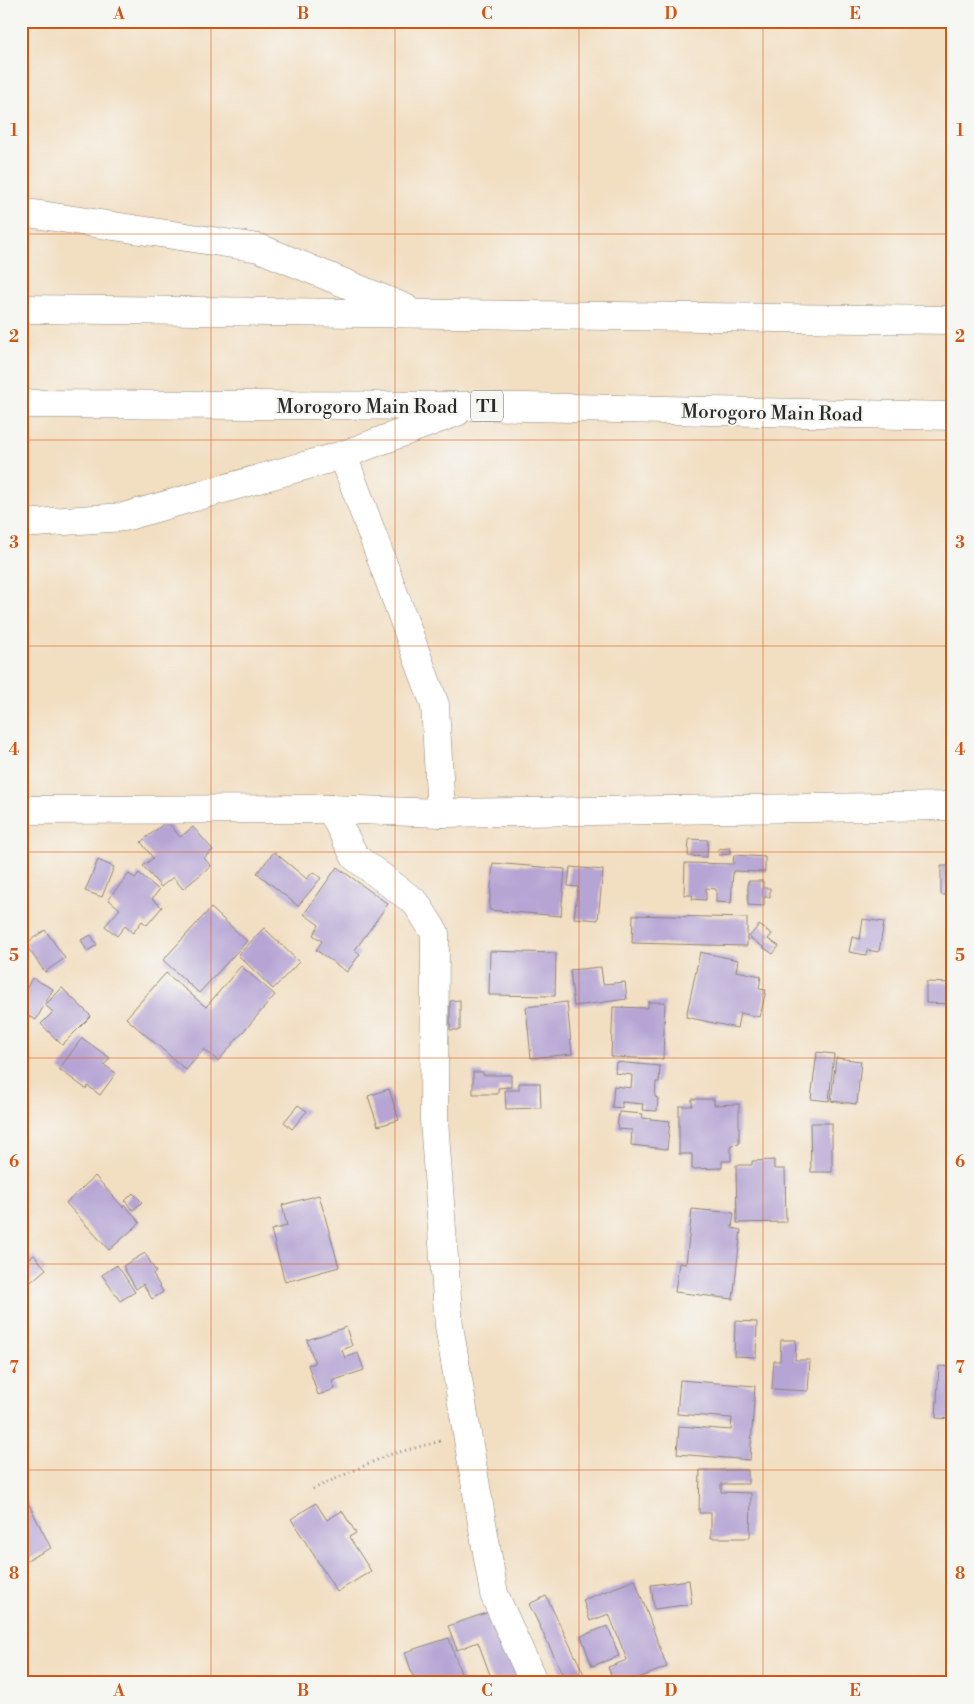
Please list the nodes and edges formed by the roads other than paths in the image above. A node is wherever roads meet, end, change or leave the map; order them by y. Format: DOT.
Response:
graph roads {
  1 [pos="21,212"];
  2 [pos="21,309"];
  3 [pos="420,314"];
  4 [pos="953,320"];
  5 [pos="21,404"];
  6 [pos="472,406"];
  7 [pos="953,416"];
  8 [pos="343,455"];
  9 [pos="21,524"];
  10 [pos="953,806"];
  11 [pos="331,809"];
  12 [pos="21,810"];
  13 [pos="441,812"];
  14 [pos="534,1683"];
  1 -- 3 [label="main road"];
  2 -- 3 [label="main road"];
  3 -- 4 [label="main road"];
  5 -- 6 [label="main road, Morogoro Main Road / T1"];
  6 -- 7 [label="main road, Morogoro Main Road / T1"];
  6 -- 8 [label="main road"];
  8 -- 9 [label="main road"];
  8 -- 13 [label="main road"];
  10 -- 13 [label="main road"];
  11 -- 12 [label="main road"];
  11 -- 13 [label="main road"];
  11 -- 14 [label="main road"];
}
